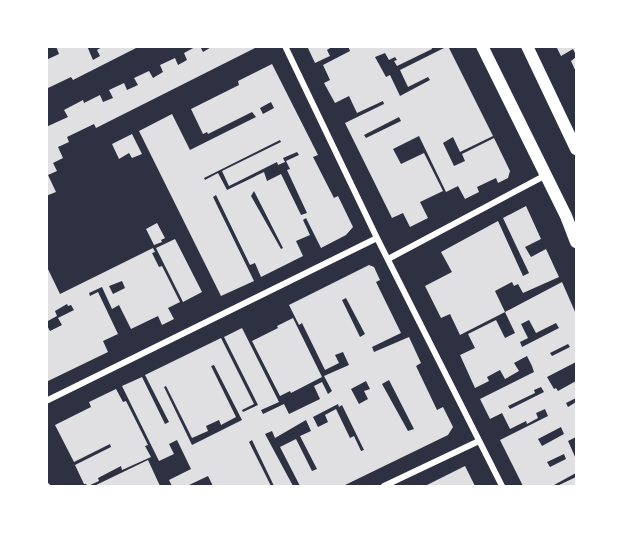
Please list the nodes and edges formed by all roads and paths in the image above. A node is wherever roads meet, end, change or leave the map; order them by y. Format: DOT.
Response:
graph roads {
  1 [pos="285,46"];
  2 [pos="482,46"];
  3 [pos="527,46"];
  4 [pos="576,149"];
  5 [pos="546,175"];
  6 [pos="377,238"];
  7 [pos="576,242"];
  8 [pos="388,259"];
  9 [pos="46,402"];
  10 [pos="479,441"];
  11 [pos="384,486"];
  12 [pos="501,486"];
  1 -- 6 [label="street"];
  2 -- 5 [label="main road"];
  3 -- 4 [label="main road"];
  5 -- 7 [label="main road"];
  5 -- 8 [label="street"];
  6 -- 8 [label="street"];
  6 -- 9 [label="street"];
  8 -- 10 [label="street"];
  10 -- 11 [label="street"];
  10 -- 12 [label="street"];
}
